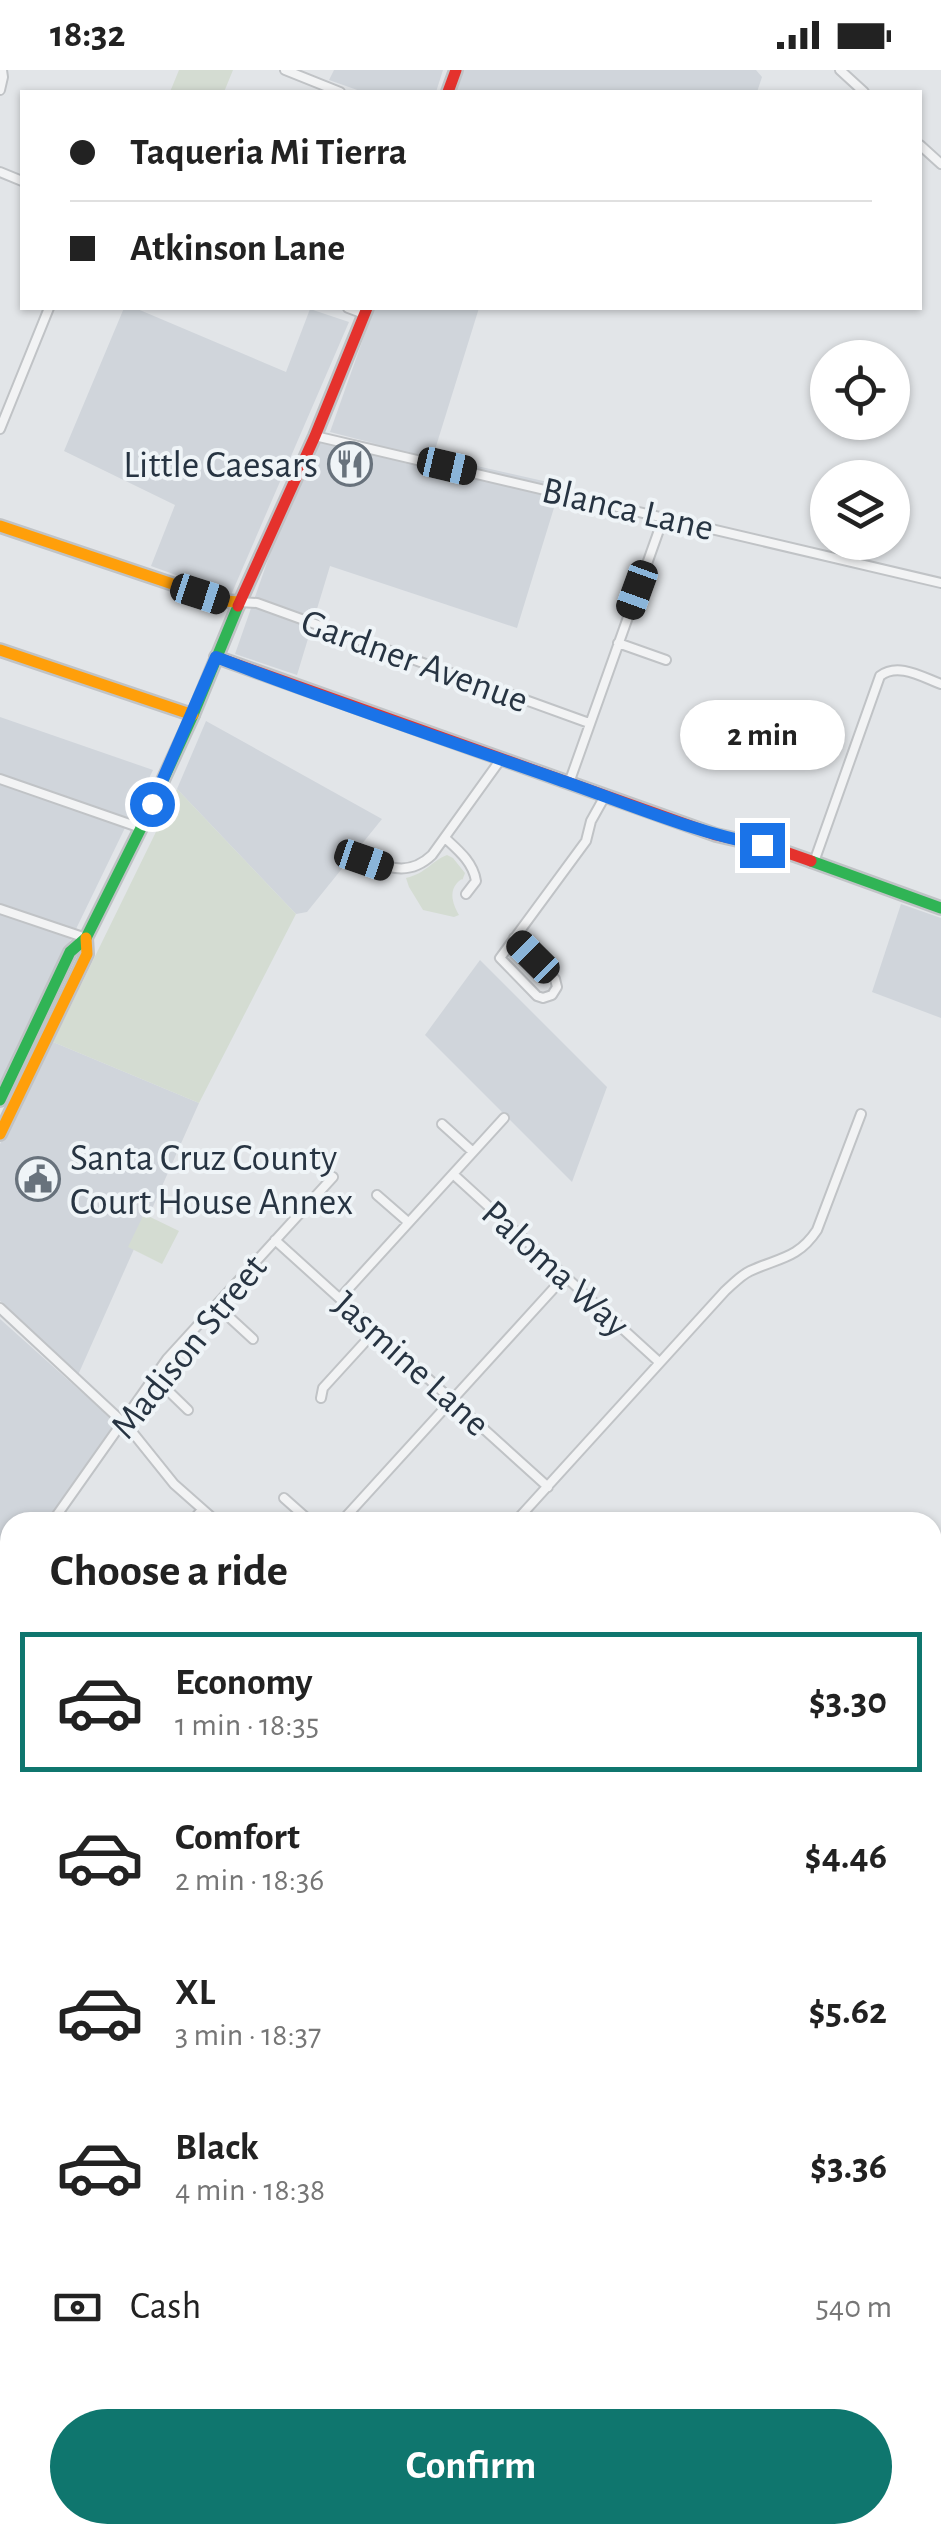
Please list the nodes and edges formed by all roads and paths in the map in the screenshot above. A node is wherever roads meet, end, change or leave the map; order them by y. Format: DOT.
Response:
graph roads {
  1 [pos="2,70"];
  2 [pos="285,70"];
  3 [pos="840,70"];
  4 [pos="0,90"];
  5 [pos="335,90"];
  6 [pos="862,90"];
  7 [pos="922,147"];
  8 [pos="941,164"];
  9 [pos="48,310"];
  10 [pos="365,311"];
  11 [pos="0,429"];
  12 [pos="315,436"];
  13 [pos="664,516"];
  14 [pos="0,526"];
  15 [pos="941,583"];
  16 [pos="239,602"];
  17 [pos="618,644"];
  18 [pos="0,650"];
  19 [pos="216,657"];
  20 [pos="666,660"];
  21 [pos="941,684"];
  22 [pos="193,715"];
  23 [pos="589,722"];
  24 [pos="501,759"];
  25 [pos="0,779"];
  26 [pos="568,783"];
  27 [pos="606,796"];
  28 [pos="141,828"];
  29 [pos="444,838"];
  30 [pos="364,860"];
  31 [pos="814,862"];
  32 [pos="466,894"];
  33 [pos="941,908"];
  34 [pos="0,909"];
  35 [pos="86,938"];
  36 [pos="514,938"];
  37 [pos="0,1100"];
  38 [pos="861,1114"];
  39 [pos="504,1118"];
  40 [pos="442,1124"];
  41 [pos="0,1134"];
  42 [pos="473,1152"];
  43 [pos="453,1174"];
  44 [pos="333,1176"];
  45 [pos="377,1195"];
  46 [pos="408,1222"];
  47 [pos="276,1240"];
  48 [pos="566,1276"];
  49 [pos="340,1298"];
  50 [pos="216,1305"];
  51 [pos="0,1308"];
  52 [pos="375,1331"];
  53 [pos="253,1339"];
  54 [pos="660,1362"];
  55 [pos="154,1377"];
  56 [pos="321,1398"];
  57 [pos="452,1401"];
  58 [pos="188,1410"];
  59 [pos="122,1421"];
  60 [pos="548,1487"];
  61 [pos="284,1498"];
  62 [pos="202,1510"];
  63 [pos="59,1512"];
  64 [pos="204,1512"];
  65 [pos="299,1512"];
  66 [pos="350,1512"];
  67 [pos="524,1512"];
  1 -- 4 [label="street"];
  2 -- 5 [label="street"];
  3 -- 6 [label="street"];
  7 -- 8 [label="street"];
  9 -- 11 [label="street"];
  10 -- 12 [label="street"];
  12 -- 13 [label="street, Blanca Lane"];
  12 -- 16 [label="street"];
  13 -- 15 [label="street, Blanca Lane"];
  13 -- 17 [label="street"];
  14 -- 16 [label="street"];
  16 -- 19 [label="street"];
  16 -- 23 [label="street, Gardner Avenue"];
  17 -- 20 [label="street"];
  17 -- 23 [label="street"];
  18 -- 22 [label="street"];
  19 -- 22 [label="street"];
  19 -- 24 [label="street"];
  21 -- 31 [label="street"];
  22 -- 28 [label="street"];
  23 -- 26 [label="street"];
  24 -- 26 [label="street"];
  24 -- 29 [label="street"];
  25 -- 28 [label="street"];
  26 -- 27 [label="street"];
  27 -- 31 [label="street"];
  27 -- 36 [label="street"];
  28 -- 35 [label="street"];
  29 -- 30 [label="street"];
  29 -- 32 [label="street"];
  31 -- 33 [label="street"];
  34 -- 35 [label="street"];
  35 -- 37 [label="street"];
  35 -- 41 [label="street"];
  36 -- 36 [label="street"];
  38 -- 54 [label="street"];
  39 -- 42 [label="street"];
  40 -- 42 [label="street"];
  42 -- 43 [label="street"];
  43 -- 46 [label="street"];
  43 -- 48 [label="street, Paloma Way"];
  44 -- 47 [label="street, Madison Street"];
  45 -- 46 [label="street"];
  46 -- 49 [label="street"];
  47 -- 49 [label="street, Jasmine Lane"];
  47 -- 50 [label="street, Madison Street"];
  48 -- 54 [label="street, Paloma Way"];
  48 -- 57 [label="street"];
  49 -- 52 [label="street, Jasmine Lane"];
  50 -- 53 [label="street"];
  50 -- 55 [label="street, Madison Street"];
  51 -- 59 [label="street"];
  52 -- 56 [label="street"];
  52 -- 57 [label="street, Jasmine Lane"];
  54 -- 60 [label="street"];
  55 -- 58 [label="street"];
  55 -- 59 [label="street, Madison Street"];
  57 -- 60 [label="street, Jasmine Lane"];
  57 -- 66 [label="street"];
  59 -- 62 [label="street"];
  59 -- 63 [label="street, Madison Street"];
  60 -- 67 [label="street"];
  61 -- 65 [label="street"];
  62 -- 64 [label="street"];
}
